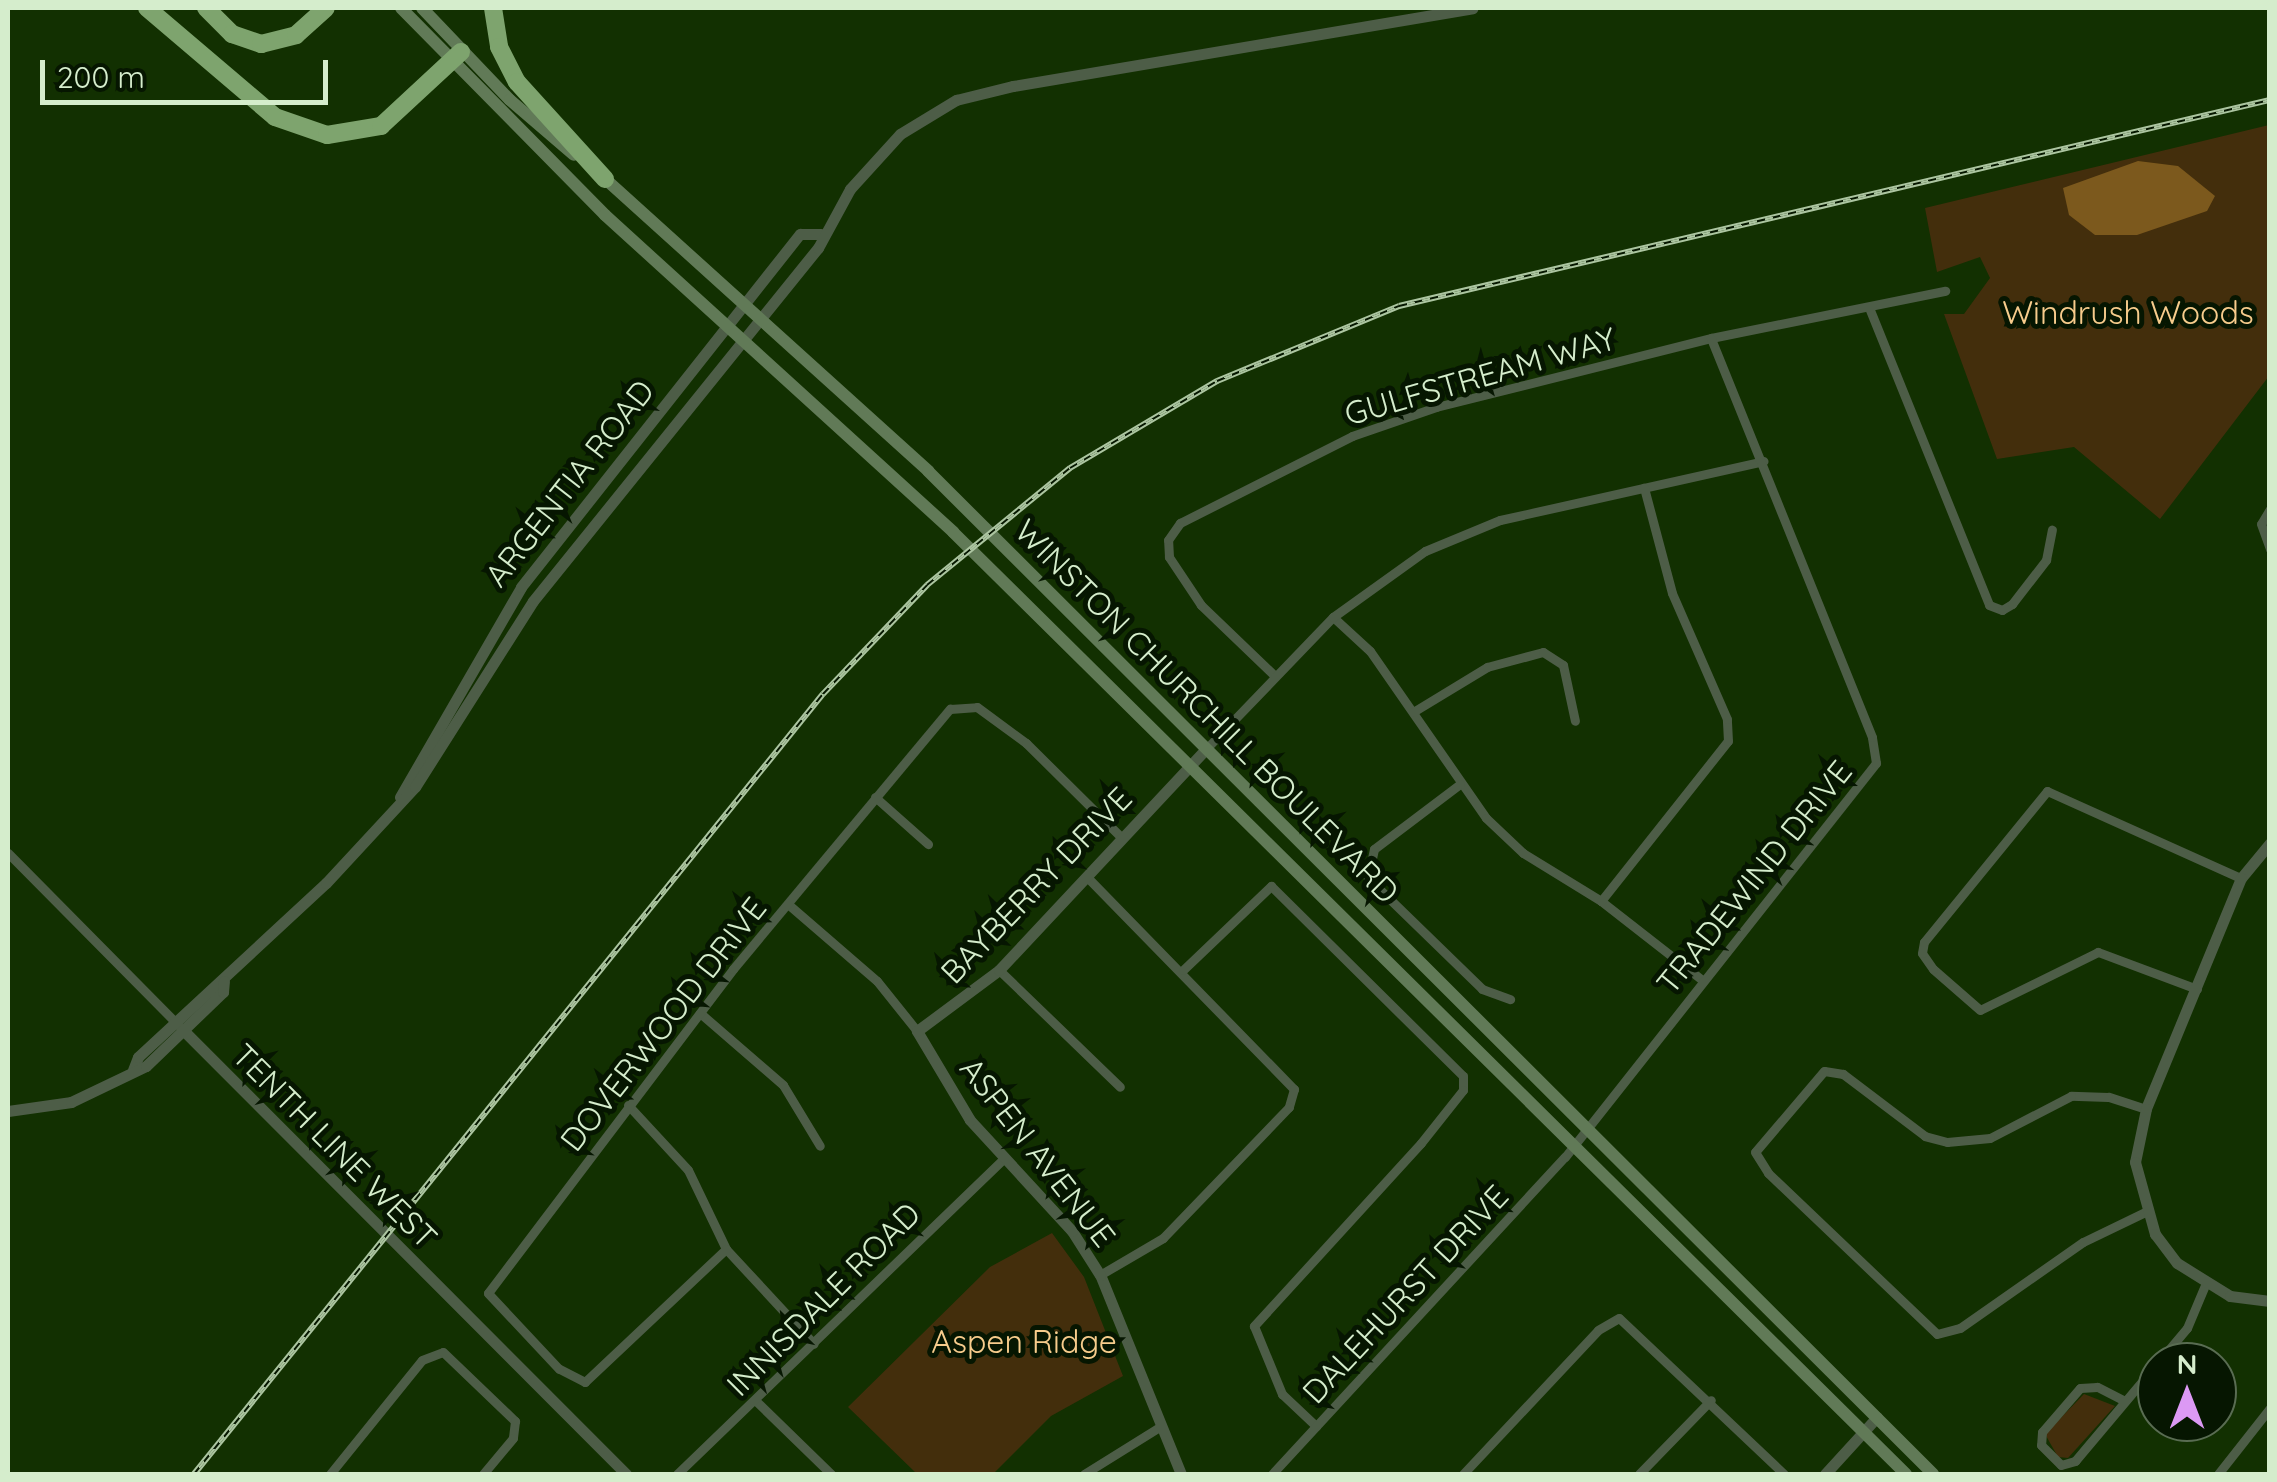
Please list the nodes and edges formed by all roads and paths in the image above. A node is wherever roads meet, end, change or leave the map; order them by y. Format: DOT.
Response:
graph roads {
  1 [pos="148,8"];
  2 [pos="206,8"];
  3 [pos="326,8"];
  4 [pos="401,8"];
  5 [pos="422,8"];
  6 [pos="492,8"];
  7 [pos="1472,8"];
  8 [pos="456,57"];
  9 [pos="605,179"];
  10 [pos="820,234"];
  11 [pos="1945,291"];
  12 [pos="744,304"];
  13 [pos="1870,310"];
  14 [pos="760,318"];
  15 [pos="726,327"];
  16 [pos="1711,338"];
  17 [pos="741,343"];
  18 [pos="1763,461"];
  19 [pos="1644,488"];
  20 [pos="2270,509"];
  21 [pos="2052,530"];
  22 [pos="2270,549"];
  23 [pos="1334,617"];
  24 [pos="1275,676"];
  25 [pos="1412,712"];
  26 [pos="1575,721"];
  27 [pos="1205,750"];
  28 [pos="1188,768"];
  29 [pos="1460,784"];
  30 [pos="875,797"];
  31 [pos="398,801"];
  32 [pos="1122,838"];
  33 [pos="2270,843"];
  34 [pos="928,844"];
  35 [pos="8,853"];
  36 [pos="1086,876"];
  37 [pos="2241,878"];
  38 [pos="1601,901"];
  39 [pos="789,905"];
  40 [pos="998,970"];
  41 [pos="1183,970"];
  42 [pos="1702,980"];
  43 [pos="224,981"];
  44 [pos="2197,989"];
  45 [pos="1510,999"];
  46 [pos="700,1013"];
  47 [pos="174,1022"];
  48 [pos="184,1032"];
  49 [pos="917,1032"];
  50 [pos="133,1070"];
  51 [pos="1120,1087"];
  52 [pos="628,1106"];
  53 [pos="2146,1109"];
  54 [pos="8,1112"];
  55 [pos="1587,1128"];
  56 [pos="820,1146"];
  57 [pos="1574,1146"];
  58 [pos="1004,1158"];
  59 [pos="2147,1211"];
  60 [pos="726,1249"];
  61 [pos="1100,1275"];
  62 [pos="2205,1285"];
  63 [pos="2270,1301"];
  64 [pos="814,1344"];
  65 [pos="756,1400"];
  66 [pos="1711,1400"];
  67 [pos="2123,1400"];
  68 [pos="2270,1408"];
  69 [pos="1877,1417"];
  70 [pos="1316,1426"];
  71 [pos="1158,1428"];
  72 [pos="1863,1432"];
  73 [pos="330,1474"];
  74 [pos="483,1474"];
  75 [pos="626,1474"];
  76 [pos="677,1474"];
  77 [pos="831,1474"];
  78 [pos="1084,1474"];
  79 [pos="1181,1474"];
  80 [pos="1272,1474"];
  81 [pos="1463,1474"];
  82 [pos="1639,1474"];
  83 [pos="1784,1474"];
  84 [pos="1825,1474"];
  85 [pos="1906,1474"];
  86 [pos="1933,1474"];
  87 [pos="2218,1474"];
  1 -- 8 [label="highway"];
  2 -- 3 [label="highway"];
  4 -- 8 [label="main road, WINSTON CHURCHILL BOULEVARD"];
  5 -- 8 [label="main road, WINSTON CHURCHILL BOULEVARD"];
  6 -- 9 [label="highway"];
  7 -- 10 [label="street, ARGENTIA ROAD"];
  8 -- 9 [label="main road, WINSTON CHURCHILL BOULEVARD"];
  8 -- 15 [label="main road, WINSTON CHURCHILL BOULEVARD"];
  9 -- 12 [label="main road, WINSTON CHURCHILL BOULEVARD"];
  10 -- 12 [label="street, ARGENTIA ROAD"];
  10 -- 14 [label="street, ARGENTIA ROAD"];
  11 -- 13 [label="street, GULFSTREAM WAY"];
  12 -- 14 [label="main road, WINSTON CHURCHILL BOULEVARD"];
  12 -- 15 [label="street, ARGENTIA ROAD"];
  13 -- 16 [label="street, GULFSTREAM WAY"];
  13 -- 21 [label="street"];
  14 -- 17 [label="street, ARGENTIA ROAD"];
  14 -- 27 [label="main road, WINSTON CHURCHILL BOULEVARD"];
  15 -- 17 [label="main road, WINSTON CHURCHILL BOULEVARD"];
  15 -- 31 [label="street, ARGENTIA ROAD"];
  16 -- 18 [label="street, TRADEWIND DRIVE"];
  16 -- 24 [label="street, GULFSTREAM WAY"];
  17 -- 28 [label="main road, WINSTON CHURCHILL BOULEVARD"];
  17 -- 31 [label="street, ARGENTIA ROAD"];
  18 -- 19 [label="street"];
  18 -- 42 [label="street, TRADEWIND DRIVE"];
  19 -- 23 [label="street"];
  19 -- 38 [label="street"];
  20 -- 22 [label="street"];
  23 -- 24 [label="street"];
  23 -- 25 [label="street"];
  24 -- 27 [label="street"];
  25 -- 26 [label="street"];
  25 -- 29 [label="street"];
  27 -- 28 [label="street, BAYBERRY DRIVE"];
  27 -- 55 [label="main road, WINSTON CHURCHILL BOULEVARD"];
  28 -- 32 [label="street, BAYBERRY DRIVE"];
  28 -- 57 [label="main road, WINSTON CHURCHILL BOULEVARD"];
  29 -- 38 [label="street"];
  29 -- 45 [label="street"];
  30 -- 32 [label="street, DOVERWOOD DRIVE"];
  30 -- 34 [label="street"];
  30 -- 39 [label="street, DOVERWOOD DRIVE"];
  31 -- 43 [label="street, ARGENTIA ROAD"];
  32 -- 36 [label="street, BAYBERRY DRIVE"];
  33 -- 37 [label="street"];
  35 -- 47 [label="street, TENTH LINE WEST"];
  36 -- 40 [label="street, BAYBERRY DRIVE"];
  36 -- 41 [label="street"];
  37 -- 44 [label="street"];
  37 -- 44 [label="street"];
  38 -- 42 [label="street"];
  39 -- 46 [label="street, DOVERWOOD DRIVE"];
  39 -- 49 [label="street, ASPEN AVENUE"];
  40 -- 49 [label="street, BAYBERRY DRIVE"];
  40 -- 51 [label="street"];
  41 -- 61 [label="street"];
  41 -- 70 [label="street"];
  42 -- 55 [label="street, TRADEWIND DRIVE"];
  43 -- 47 [label="street, ARGENTIA ROAD"];
  43 -- 48 [label="street, ARGENTIA ROAD"];
  44 -- 53 [label="street"];
  46 -- 52 [label="street, DOVERWOOD DRIVE"];
  46 -- 56 [label="street"];
  47 -- 48 [label="street, TENTH LINE WEST"];
  47 -- 50 [label="street, ARGENTIA ROAD"];
  48 -- 50 [label="street, ARGENTIA ROAD"];
  48 -- 75 [label="street, TENTH LINE WEST"];
  49 -- 58 [label="street, ASPEN AVENUE"];
  50 -- 54 [label="street, ARGENTIA ROAD"];
  52 -- 60 [label="street"];
  52 -- 60 [label="street, DOVERWOOD DRIVE"];
  53 -- 59 [label="street"];
  53 -- 59 [label="street"];
  55 -- 57 [label="street, TRADEWIND DRIVE"];
  55 -- 69 [label="main road, WINSTON CHURCHILL BOULEVARD"];
  57 -- 70 [label="street, DALEHURST DRIVE"];
  57 -- 72 [label="main road, WINSTON CHURCHILL BOULEVARD"];
  58 -- 61 [label="street, ASPEN AVENUE"];
  58 -- 64 [label="street, INNISDALE ROAD"];
  59 -- 62 [label="street"];
  60 -- 64 [label="street"];
  61 -- 71 [label="street, ASPEN AVENUE"];
  62 -- 63 [label="street"];
  62 -- 67 [label="street"];
  64 -- 65 [label="street, INNISDALE ROAD"];
  65 -- 76 [label="street, INNISDALE ROAD"];
  65 -- 77 [label="street"];
  66 -- 81 [label="street"];
  66 -- 82 [label="street"];
  66 -- 83 [label="street"];
  67 -- 67 [label="street"];
  68 -- 87 [label="street"];
  69 -- 72 [label="street"];
  69 -- 86 [label="main road, WINSTON CHURCHILL BOULEVARD"];
  70 -- 80 [label="street, DALEHURST DRIVE"];
  71 -- 78 [label="street"];
  71 -- 79 [label="street, ASPEN AVENUE"];
  72 -- 84 [label="street"];
  72 -- 85 [label="main road, WINSTON CHURCHILL BOULEVARD"];
  73 -- 74 [label="street"];
}
